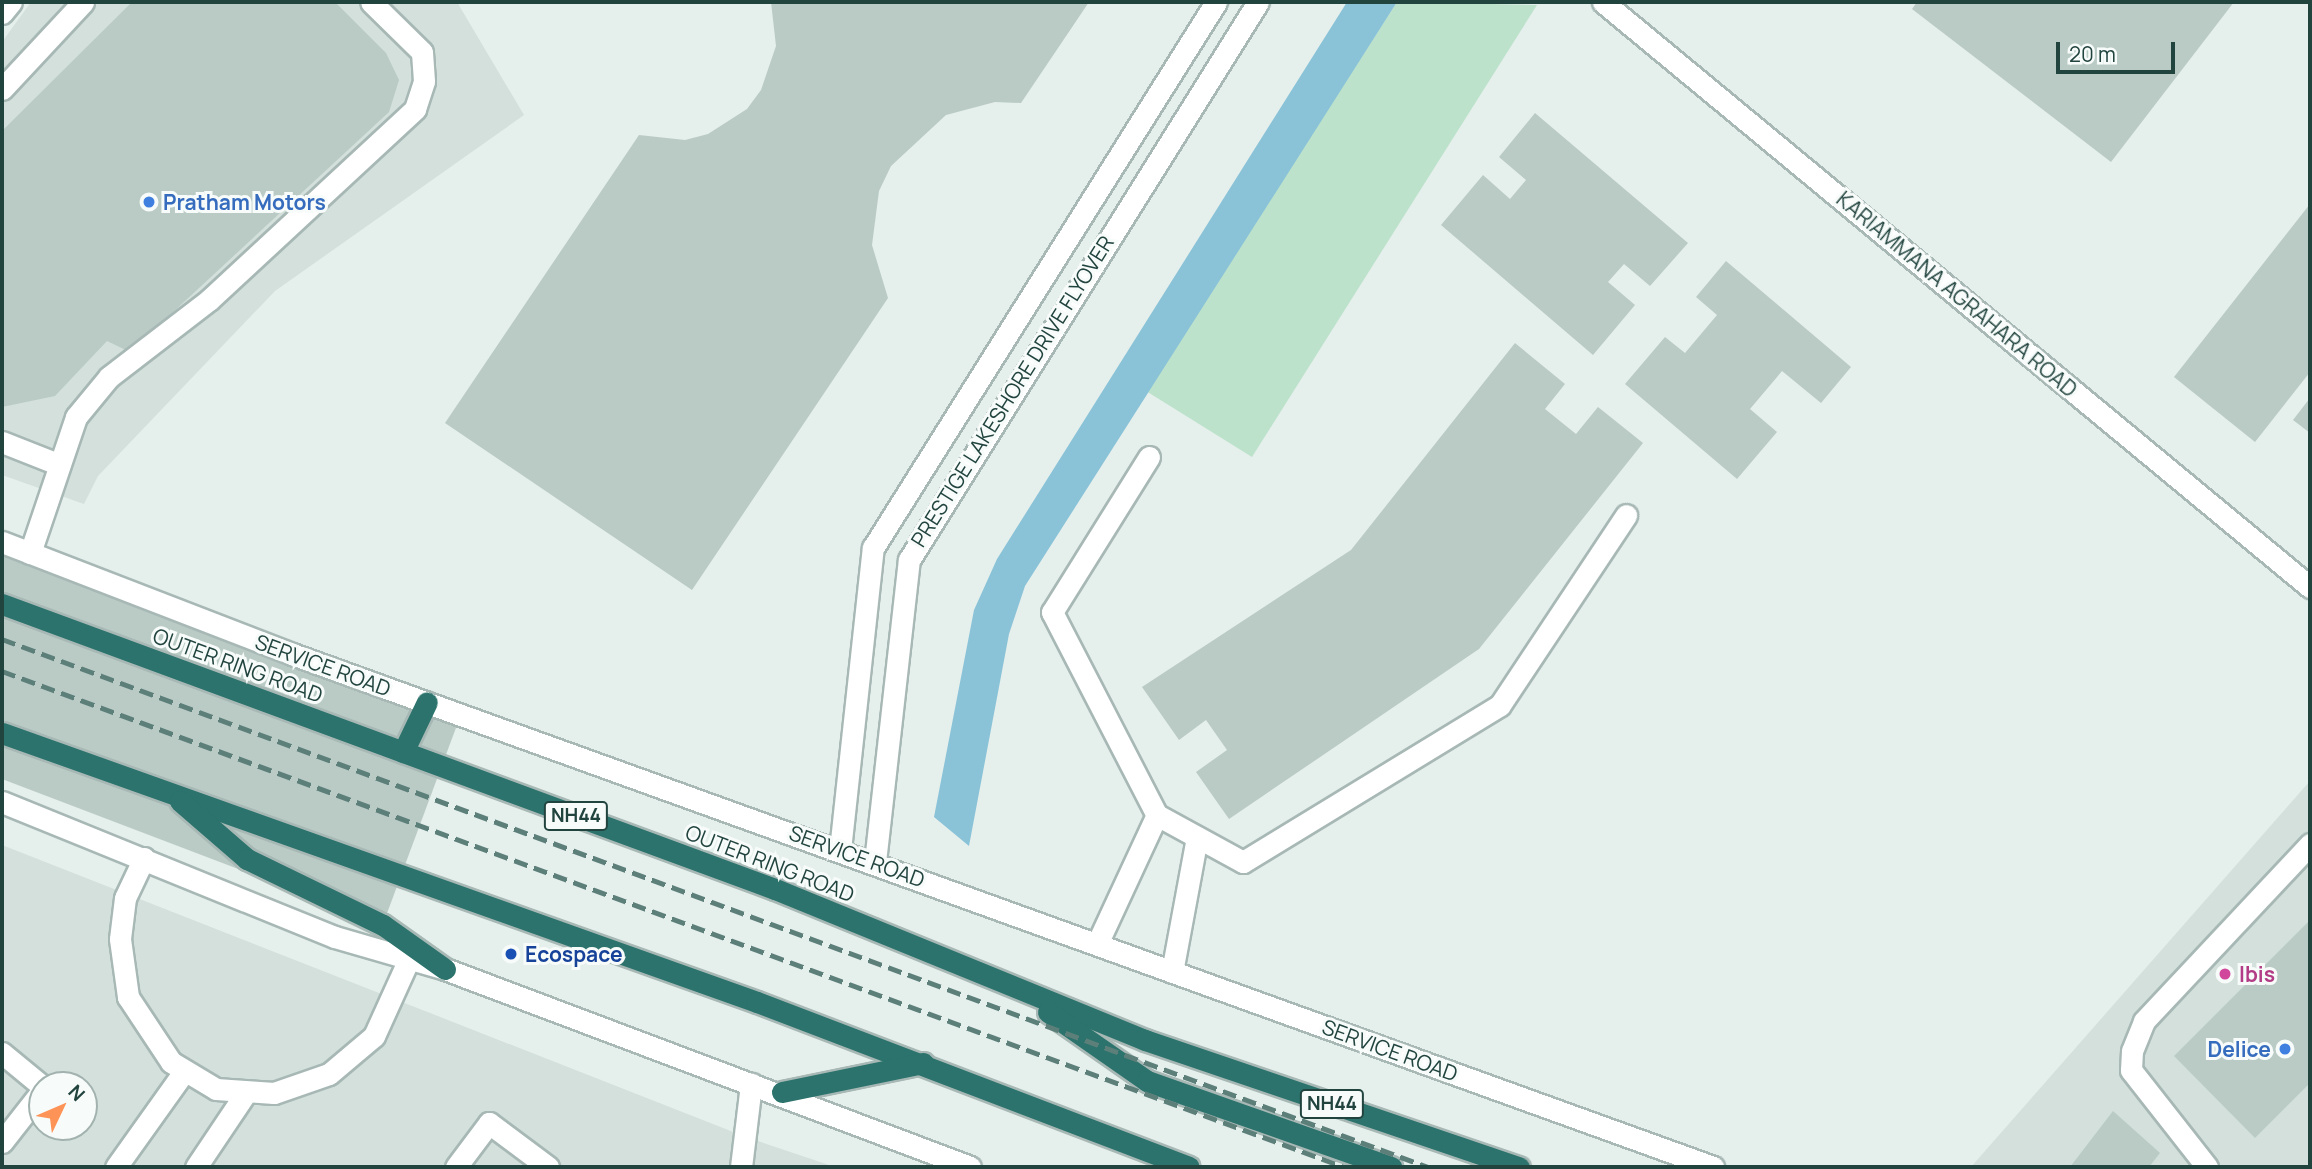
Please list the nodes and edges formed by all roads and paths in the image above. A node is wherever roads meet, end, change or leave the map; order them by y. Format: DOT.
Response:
graph roads {
  1 [pos="83,2"];
  2 [pos="371,2"];
  3 [pos="1216,2"];
  4 [pos="1258,2"];
  5 [pos="1603,2"];
  6 [pos="2,89"];
  7 [pos="2,443"];
  8 [pos="1149,457"];
  9 [pos="60,465"];
  10 [pos="1626,515"];
  11 [pos="2,542"];
  12 [pos="30,553"];
  13 [pos="2310,587"];
  14 [pos="2,604"];
  15 [pos="427,702"];
  16 [pos="2,733"];
  17 [pos="403,752"];
  18 [pos="171,793"];
  19 [pos="2,802"];
  20 [pos="1157,815"];
  21 [pos="1197,836"];
  22 [pos="2310,844"];
  23 [pos="840,850"];
  24 [pos="144,858"];
  25 [pos="875,862"];
  26 [pos="1097,944"];
  27 [pos="408,961"];
  28 [pos="445,969"];
  29 [pos="1172,972"];
  30 [pos="1021,993"];
  31 [pos="2,1053"];
  32 [pos="923,1063"];
  33 [pos="183,1073"];
  34 [pos="28,1076"];
  35 [pos="751,1084"];
  36 [pos="782,1092"];
  37 [pos="245,1094"];
  38 [pos="28,1107"];
  39 [pos="2,1142"];
  40 [pos="116,1167"];
  41 [pos="196,1167"];
  42 [pos="456,1167"];
  43 [pos="548,1167"];
  44 [pos="741,1167"];
  45 [pos="970,1167"];
  46 [pos="1188,1167"];
  47 [pos="1391,1167"];
  48 [pos="1519,1167"];
  49 [pos="1713,1167"];
  50 [pos="2207,1167"];
  1 -- 6 [label="street"];
  2 -- 9 [label="street"];
  3 -- 23 [label="street, PRESTIGE LAKESHORE DRIVE FLYOVER"];
  4 -- 25 [label="street, PRESTIGE LAKESHORE DRIVE FLYOVER"];
  5 -- 13 [label="street, KARIAMMANA AGRAHARA ROAD"];
  7 -- 9 [label="street"];
  8 -- 20 [label="street"];
  9 -- 12 [label="street"];
  10 -- 21 [label="street"];
  11 -- 12 [label="street, SERVICE ROAD"];
  12 -- 15 [label="street, SERVICE ROAD"];
  14 -- 17 [label="highway, OUTER RING ROAD / NH44"];
  15 -- 17 [label="highway"];
  15 -- 23 [label="street, SERVICE ROAD"];
  16 -- 18 [label="highway"];
  17 -- 30 [label="highway, OUTER RING ROAD / NH44"];
  18 -- 28 [label="highway"];
  18 -- 32 [label="highway"];
  19 -- 24 [label="street"];
  20 -- 21 [label="street"];
  20 -- 26 [label="street"];
  21 -- 29 [label="street"];
  22 -- 50 [label="street"];
  23 -- 25 [label="street, SERVICE ROAD"];
  24 -- 27 [label="street"];
  24 -- 33 [label="street"];
  25 -- 26 [label="street, SERVICE ROAD"];
  26 -- 29 [label="street, SERVICE ROAD"];
  27 -- 28 [label="street"];
  27 -- 37 [label="street"];
  28 -- 35 [label="street"];
  29 -- 49 [label="street, SERVICE ROAD"];
  30 -- 47 [label="highway"];
  30 -- 48 [label="highway, OUTER RING ROAD / NH44"];
  31 -- 34 [label="street"];
  32 -- 36 [label="highway"];
  32 -- 46 [label="highway"];
  33 -- 37 [label="street"];
  33 -- 40 [label="street"];
  35 -- 36 [label="street"];
  35 -- 44 [label="street"];
  36 -- 45 [label="street"];
  37 -- 41 [label="street"];
  38 -- 39 [label="street"];
  42 -- 43 [label="street"];
}
